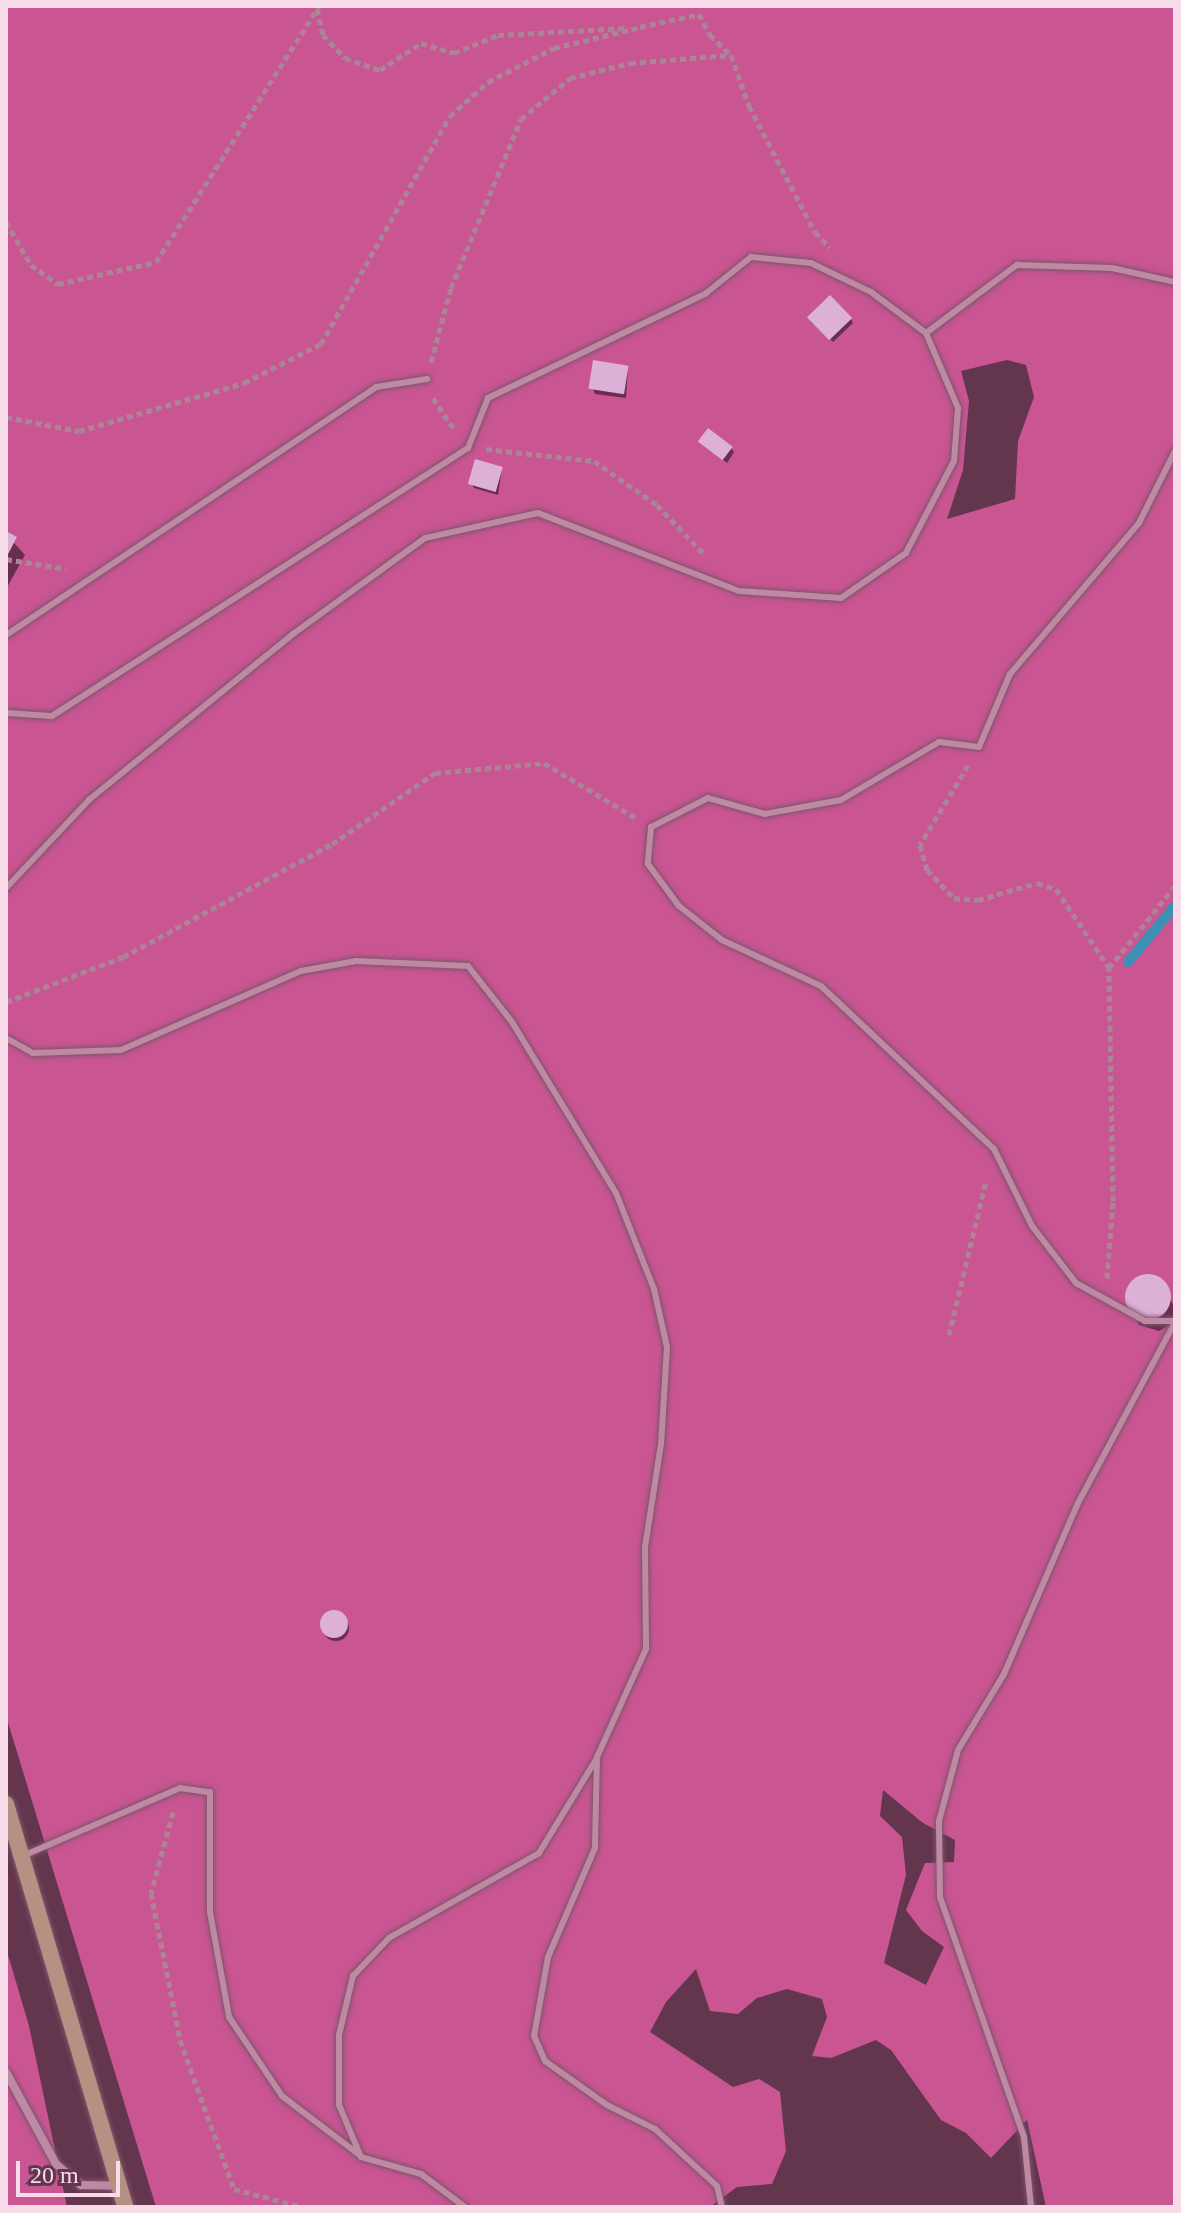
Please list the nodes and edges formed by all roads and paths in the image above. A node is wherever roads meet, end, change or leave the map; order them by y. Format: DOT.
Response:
graph roads {
  1 [pos="318,8"];
  2 [pos="641,27"];
  3 [pos="731,55"];
  4 [pos="6,222"];
  5 [pos="834,252"];
  6 [pos="1175,282"];
  7 [pos="926,333"];
  8 [pos="427,379"];
  9 [pos="6,417"];
  10 [pos="468,448"];
  11 [pos="1175,451"];
  12 [pos="6,559"];
  13 [pos="708,559"];
  14 [pos="99,575"];
  15 [pos="6,635"];
  16 [pos="6,713"];
  17 [pos="979,747"];
  18 [pos="651,827"];
  19 [pos="1175,886"];
  20 [pos="6,888"];
  21 [pos="1109,968"];
  22 [pos="6,1002"];
  23 [pos="6,1038"];
  24 [pos="994,1149"];
  25 [pos="1105,1295"];
  26 [pos="1175,1322"];
  27 [pos="949,1335"];
  28 [pos="597,1757"];
  29 [pos="180,1788"];
  30 [pos="6,1804"];
  31 [pos="21,1856"];
  32 [pos="6,2072"];
  33 [pos="361,2157"];
  34 [pos="120,2186"];
  35 [pos="125,2207"];
  36 [pos="303,2207"];
  37 [pos="465,2207"];
  38 [pos="722,2207"];
  39 [pos="1031,2207"];
  1 -- 2 [label="path"];
  1 -- 4 [label="path"];
  2 -- 3 [label="path"];
  2 -- 9 [label="path"];
  3 -- 5 [label="path"];
  3 -- 8 [label="path"];
  6 -- 7 [label="lane"];
  7 -- 10 [label="lane"];
  7 -- 20 [label="lane"];
  8 -- 10 [label="path"];
  8 -- 14 [label="lane"];
  10 -- 13 [label="path"];
  10 -- 16 [label="lane"];
  11 -- 17 [label="lane"];
  12 -- 14 [label="path"];
  14 -- 15 [label="lane"];
  17 -- 18 [label="lane"];
  17 -- 21 [label="path"];
  18 -- 22 [label="path"];
  18 -- 24 [label="lane"];
  19 -- 21 [label="path"];
  21 -- 25 [label="path"];
  23 -- 28 [label="lane"];
  24 -- 25 [label="lane"];
  24 -- 27 [label="path"];
  25 -- 26 [label="lane"];
  26 -- 39 [label="lane"];
  28 -- 33 [label="lane"];
  28 -- 38 [label="lane"];
  29 -- 31 [label="lane"];
  29 -- 33 [label="lane"];
  29 -- 36 [label="path"];
  30 -- 31 [label="main road"];
  31 -- 34 [label="main road"];
  32 -- 34 [label="street"];
  33 -- 37 [label="lane"];
  34 -- 35 [label="main road"];
}
